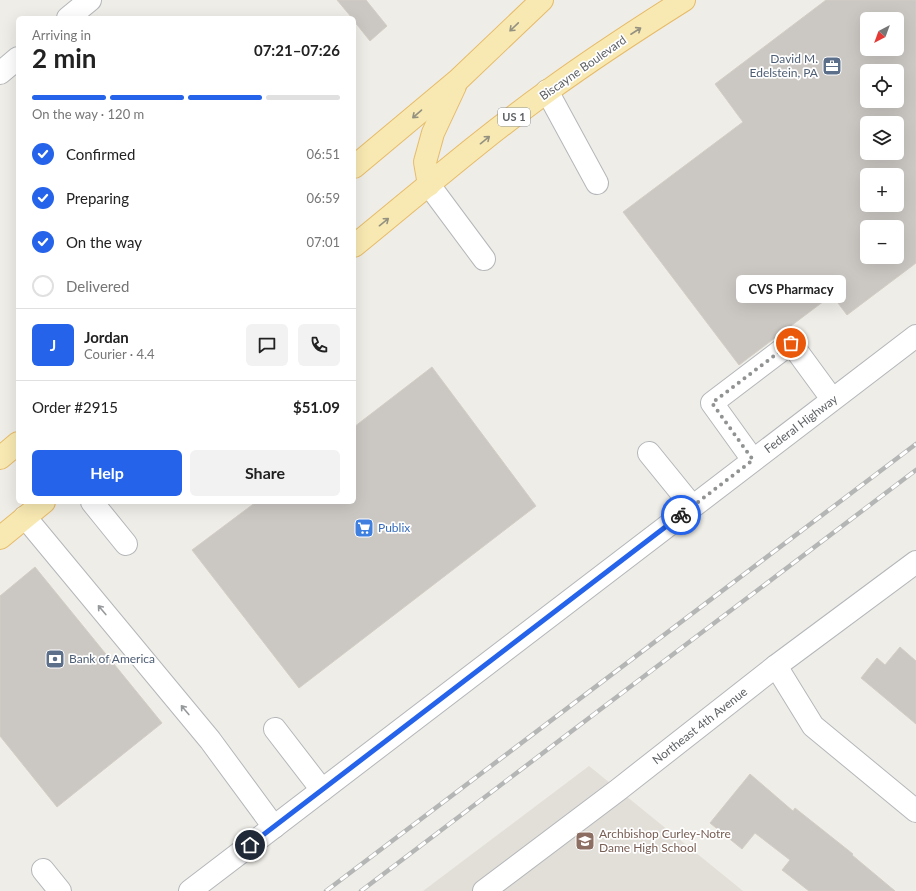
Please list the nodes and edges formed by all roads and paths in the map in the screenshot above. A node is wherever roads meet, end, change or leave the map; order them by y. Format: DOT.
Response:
graph roads {
  1 [pos="90,0"];
  2 [pos="542,0"];
  3 [pos="684,0"];
  4 [pos="70,16"];
  5 [pos="16,60"];
  6 [pos="0,73"];
  7 [pos="458,80"];
  8 [pos="547,91"];
  9 [pos="356,165"];
  10 [pos="597,183"];
  11 [pos="429,185"];
  12 [pos="356,244"];
  13 [pos="484,259"];
  14 [pos="916,336"];
  15 [pos="832,400"];
  16 [pos="16,445"];
  17 [pos="649,453"];
  18 [pos="0,458"];
  19 [pos="753,460"];
  20 [pos="41,504"];
  21 [pos="94,504"];
  22 [pos="692,506"];
  23 [pos="25,517"];
  24 [pos="0,538"];
  25 [pos="126,544"];
  26 [pos="916,562"];
  27 [pos="776,666"];
  28 [pos="275,729"];
  29 [pos="322,790"];
  30 [pos="916,811"];
  31 [pos="274,827"];
  32 [pos="42,870"];
  33 [pos="60,891"];
  34 [pos="190,891"];
  35 [pos="484,891"];
  1 -- 4 [label="street"];
  2 -- 7 [label="main road, one-way"];
  8 -- 3 [label="main road, Biscayne Boulevard / US 1, one-way"];
  5 -- 6 [label="street"];
  7 -- 9 [label="main road, one-way"];
  7 -- 11 [label="main road"];
  8 -- 10 [label="street"];
  11 -- 8 [label="main road, Biscayne Boulevard / US 1, one-way"];
  12 -- 11 [label="main road, Biscayne Boulevard / US 1, one-way"];
  11 -- 13 [label="street"];
  14 -- 15 [label="street, Federal Highway"];
  15 -- 19 [label="street, Federal Highway"];
  15 -- 19 [label="street"];
  16 -- 18 [label="main road"];
  17 -- 22 [label="street"];
  19 -- 22 [label="street, Federal Highway"];
  20 -- 23 [label="main road"];
  21 -- 25 [label="street"];
  22 -- 29 [label="street, Federal Highway"];
  23 -- 24 [label="main road"];
  31 -- 23 [label="street, one-way"];
  26 -- 27 [label="street, Northeast 4th Avenue"];
  27 -- 30 [label="street"];
  27 -- 35 [label="street, Northeast 4th Avenue"];
  28 -- 29 [label="street"];
  29 -- 31 [label="street, Federal Highway"];
  31 -- 34 [label="street, Federal Highway"];
  32 -- 33 [label="street"];
}
